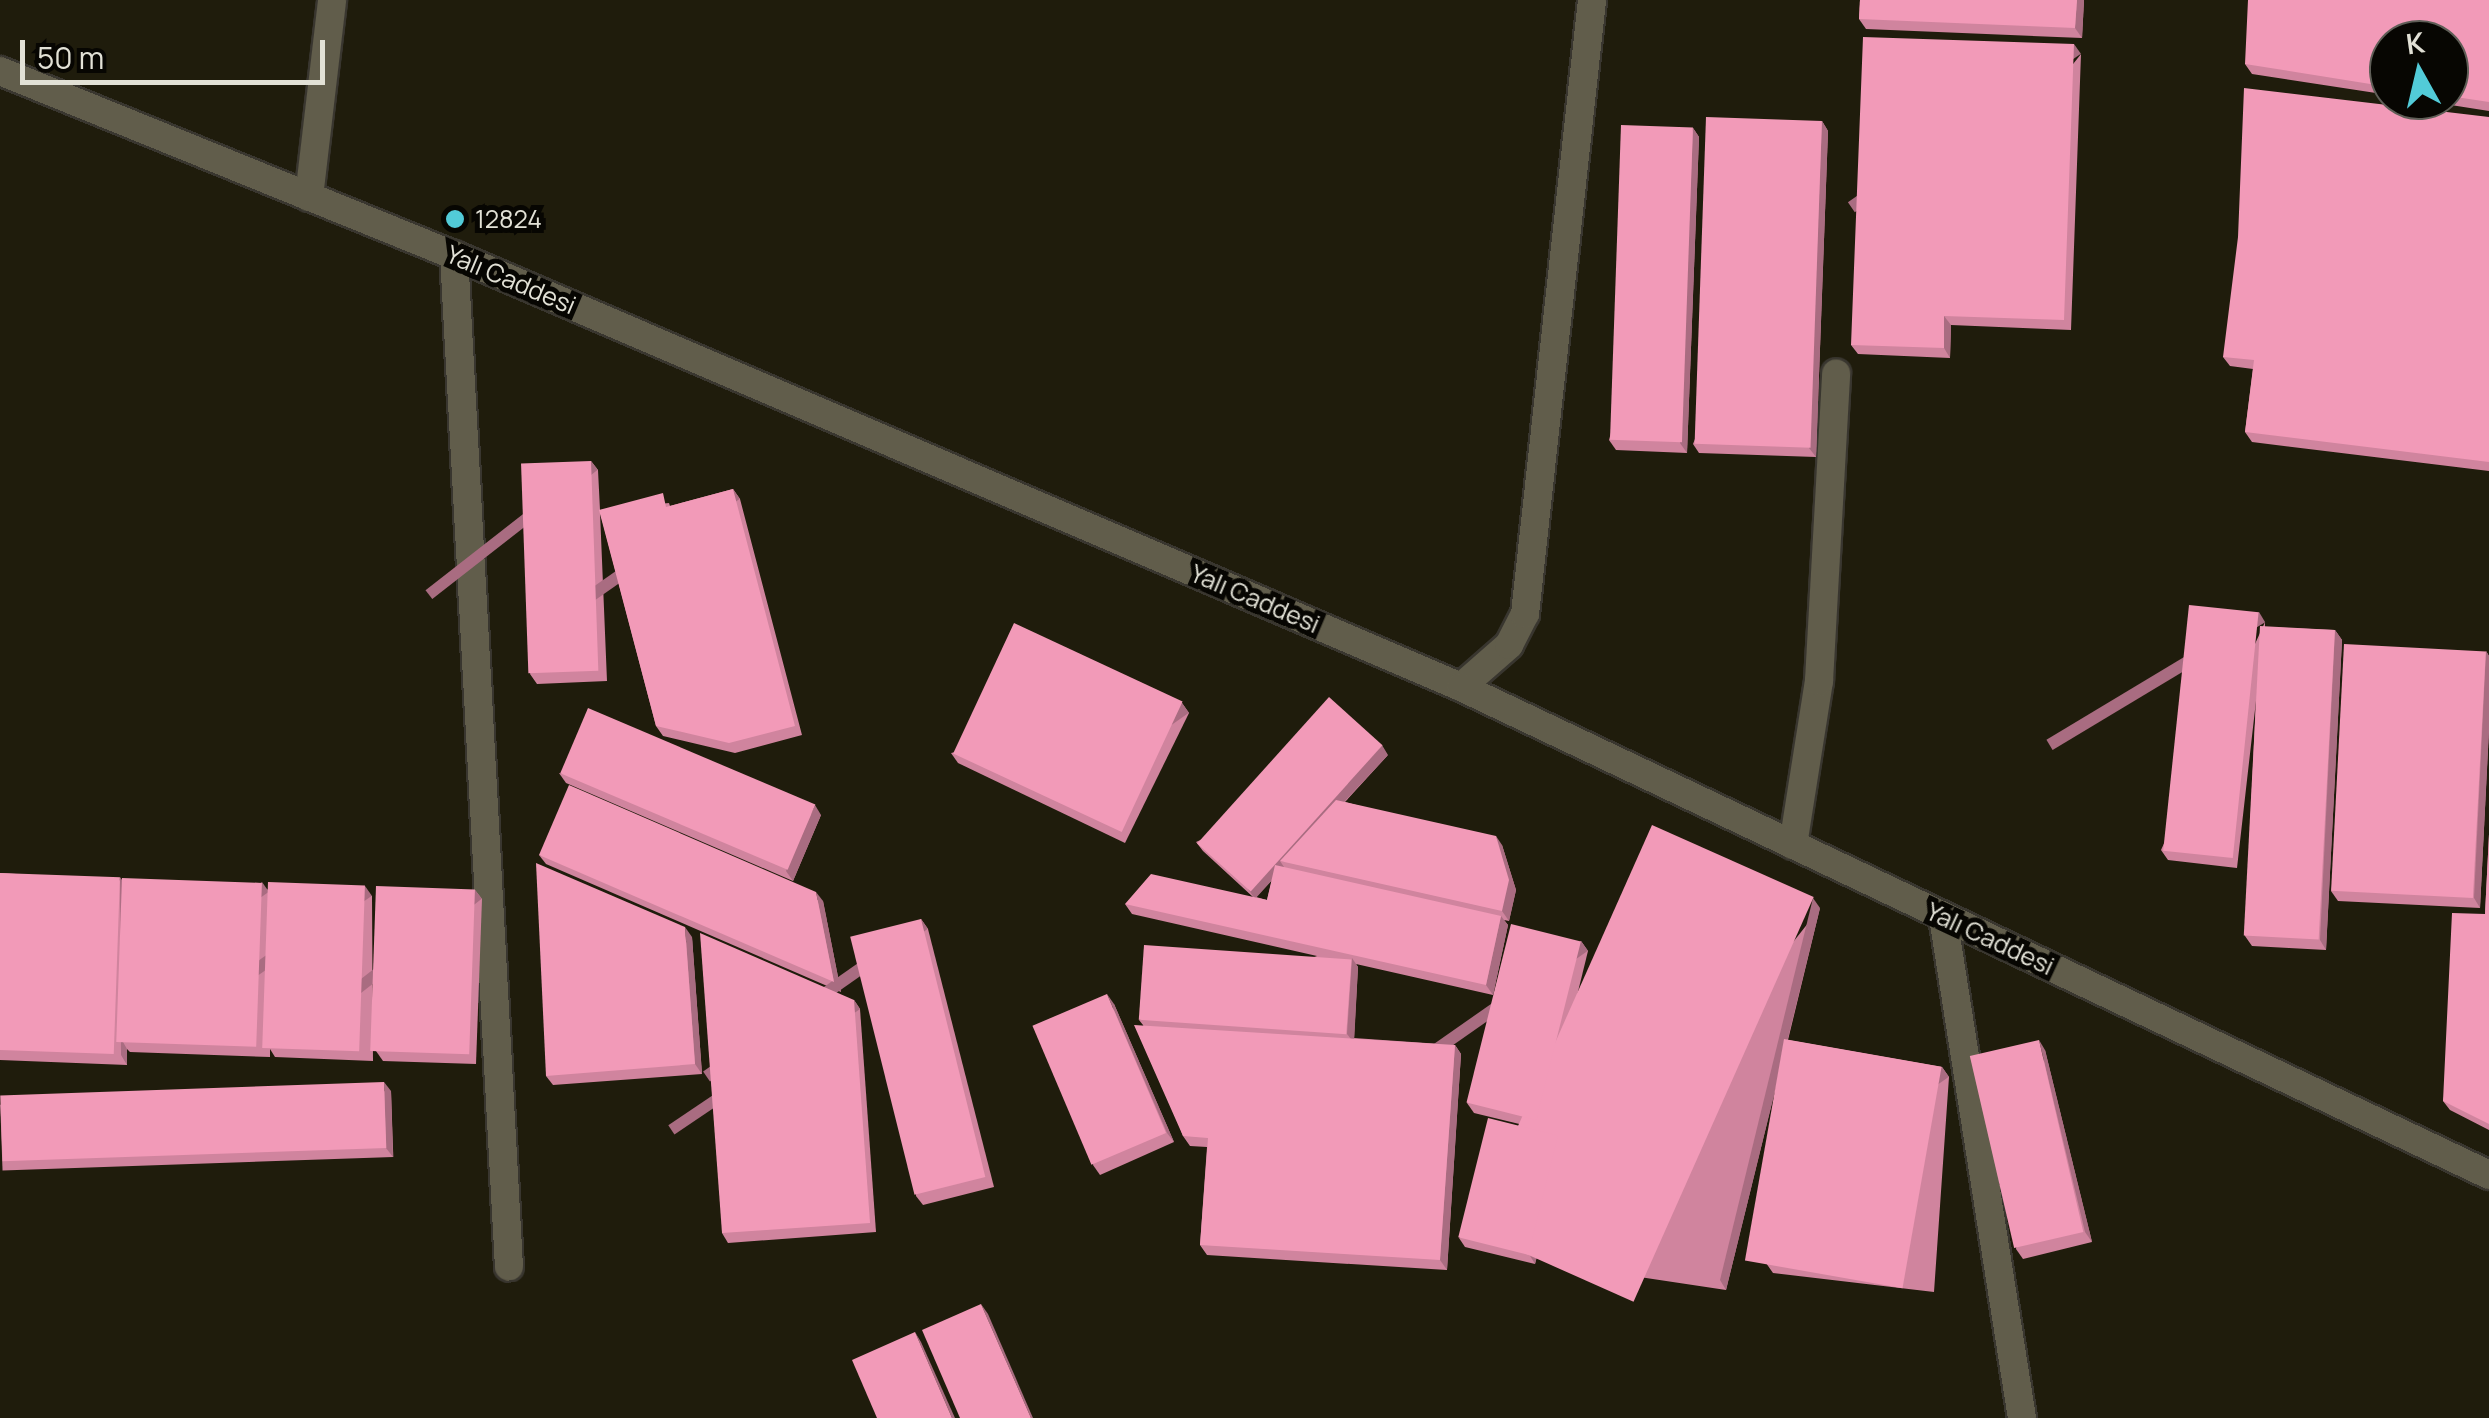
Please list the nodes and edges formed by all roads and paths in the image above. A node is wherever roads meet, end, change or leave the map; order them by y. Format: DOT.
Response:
graph roads {
  1 [pos="332,0"];
  2 [pos="1592,0"];
  3 [pos="0,72"];
  4 [pos="309,196"];
  5 [pos="454,255"];
  6 [pos="1836,373"];
  7 [pos="1461,687"];
  8 [pos="1794,845"];
  9 [pos="1943,917"];
  10 [pos="2489,1175"];
  11 [pos="509,1267"];
  12 [pos="2022,1418"];
  1 -- 4 [label="street"];
  2 -- 7 [label="street"];
  3 -- 4 [label="street, Yalı Caddesi"];
  4 -- 5 [label="street, Yalı Caddesi"];
  5 -- 7 [label="street, Yalı Caddesi"];
  5 -- 11 [label="street"];
  6 -- 8 [label="street"];
  7 -- 8 [label="street, Yalı Caddesi"];
  8 -- 9 [label="street, Yalı Caddesi"];
  9 -- 10 [label="street, Yalı Caddesi"];
  9 -- 12 [label="street"];
}
